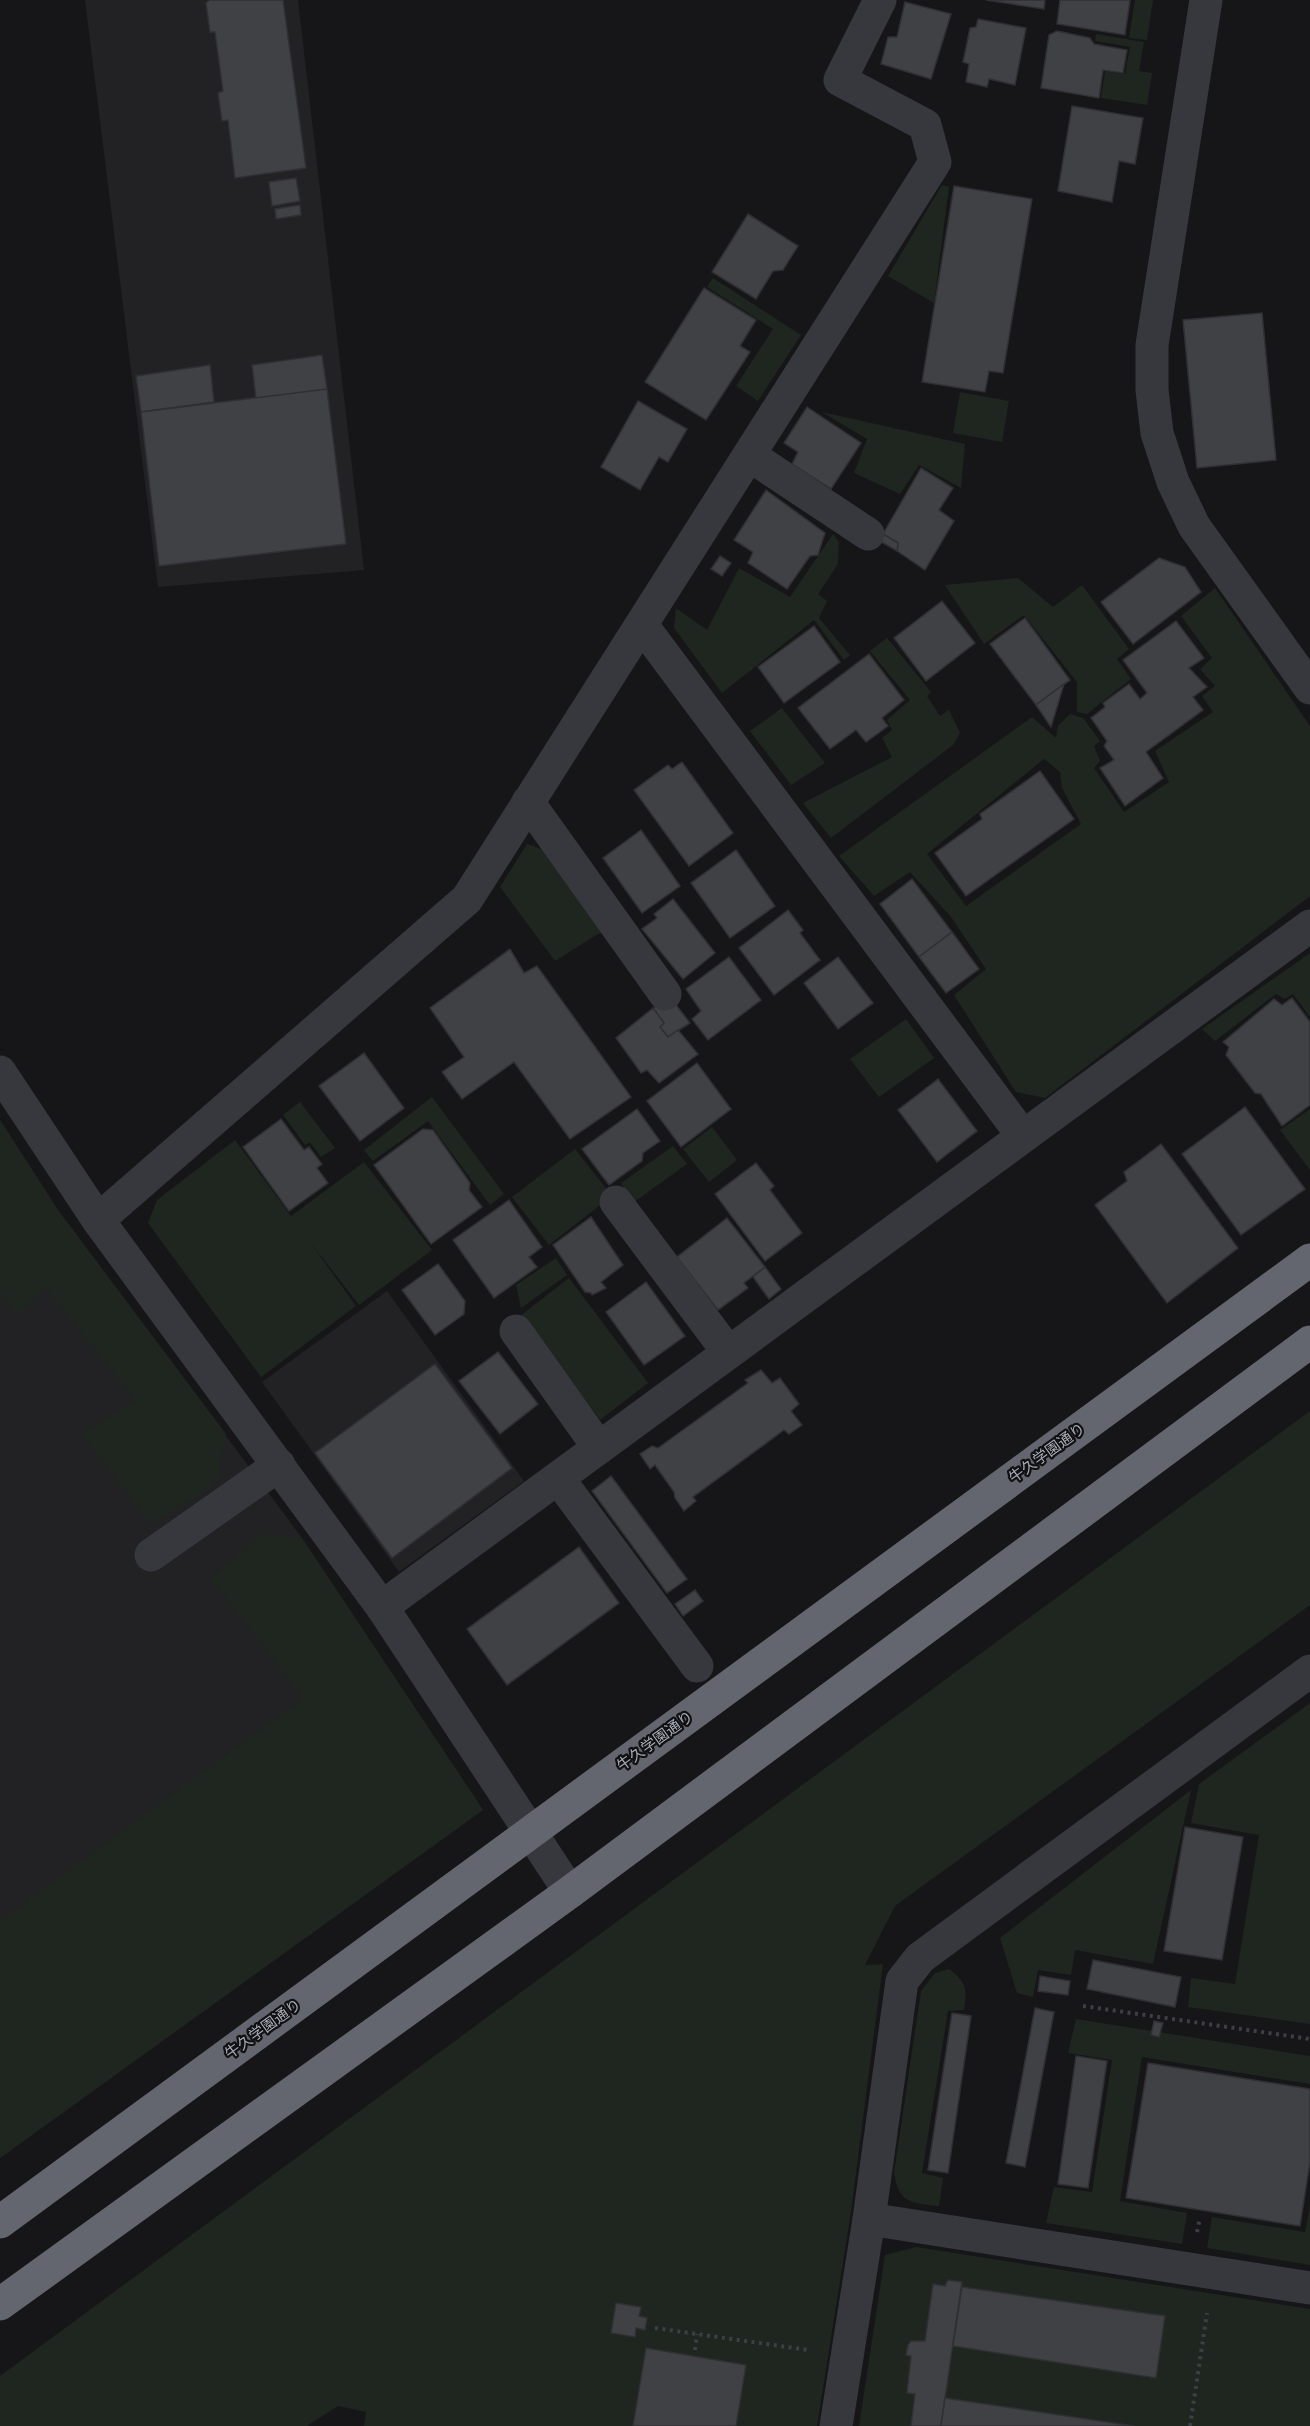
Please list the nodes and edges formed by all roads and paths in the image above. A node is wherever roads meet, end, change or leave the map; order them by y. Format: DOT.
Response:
graph roads {
  1 [pos="880,0"];
  2 [pos="1206,0"];
  3 [pos="749,455"];
  4 [pos="868,534"];
  5 [pos="642,625"];
  6 [pos="1310,688"];
  7 [pos="528,802"];
  8 [pos="1310,926"];
  9 [pos="665,994"];
  10 [pos="0,1072"];
  11 [pos="1022,1135"];
  12 [pos="616,1202"];
  13 [pos="98,1220"];
  14 [pos="1310,1260"];
  15 [pos="516,1331"];
  16 [pos="1310,1342"];
  17 [pos="728,1353"];
  18 [pos="599,1448"];
  19 [pos="279,1466"];
  20 [pos="558,1478"];
  21 [pos="152,1556"];
  22 [pos="382,1607"];
  23 [pos="697,1666"];
  24 [pos="1310,1671"];
  25 [pos="531,1832"];
  26 [pos="570,1892"];
  27 [pos="1083,2006"];
  28 [pos="1310,2039"];
  29 [pos="869,2219"];
  30 [pos="0,2222"];
  31 [pos="1213,2273"];
  32 [pos="1310,2289"];
  33 [pos="0,2304"];
  34 [pos="655,2328"];
  35 [pos="697,2334"];
  36 [pos="694,2350"];
  37 [pos="847,2356"];
  38 [pos="836,2426"];
  39 [pos="1190,2426"];
  1 -- 3 [label="street"];
  2 -- 6 [label="street"];
  3 -- 4 [label="street"];
  3 -- 5 [label="street"];
  5 -- 7 [label="street"];
  5 -- 11 [label="street"];
  7 -- 9 [label="street"];
  7 -- 13 [label="street"];
  8 -- 11 [label="street"];
  10 -- 13 [label="street"];
  11 -- 17 [label="street"];
  12 -- 17 [label="street"];
  13 -- 19 [label="street"];
  14 -- 25 [label="highway, 牛久学園通り"];
  15 -- 18 [label="street"];
  16 -- 26 [label="highway"];
  17 -- 18 [label="street"];
  18 -- 20 [label="street"];
  19 -- 21 [label="street"];
  19 -- 22 [label="street"];
  20 -- 22 [label="street"];
  20 -- 23 [label="street"];
  22 -- 25 [label="street"];
  24 -- 29 [label="street"];
  25 -- 26 [label="street"];
  25 -- 30 [label="highway, 牛久学園通り"];
  26 -- 33 [label="highway"];
  27 -- 28 [label="path"];
  29 -- 31 [label="street"];
  29 -- 37 [label="street"];
  31 -- 32 [label="street"];
  31 -- 39 [label="path"];
  34 -- 35 [label="path"];
  35 -- 36 [label="path"];
  35 -- 37 [label="path"];
  37 -- 38 [label="street"];
}
